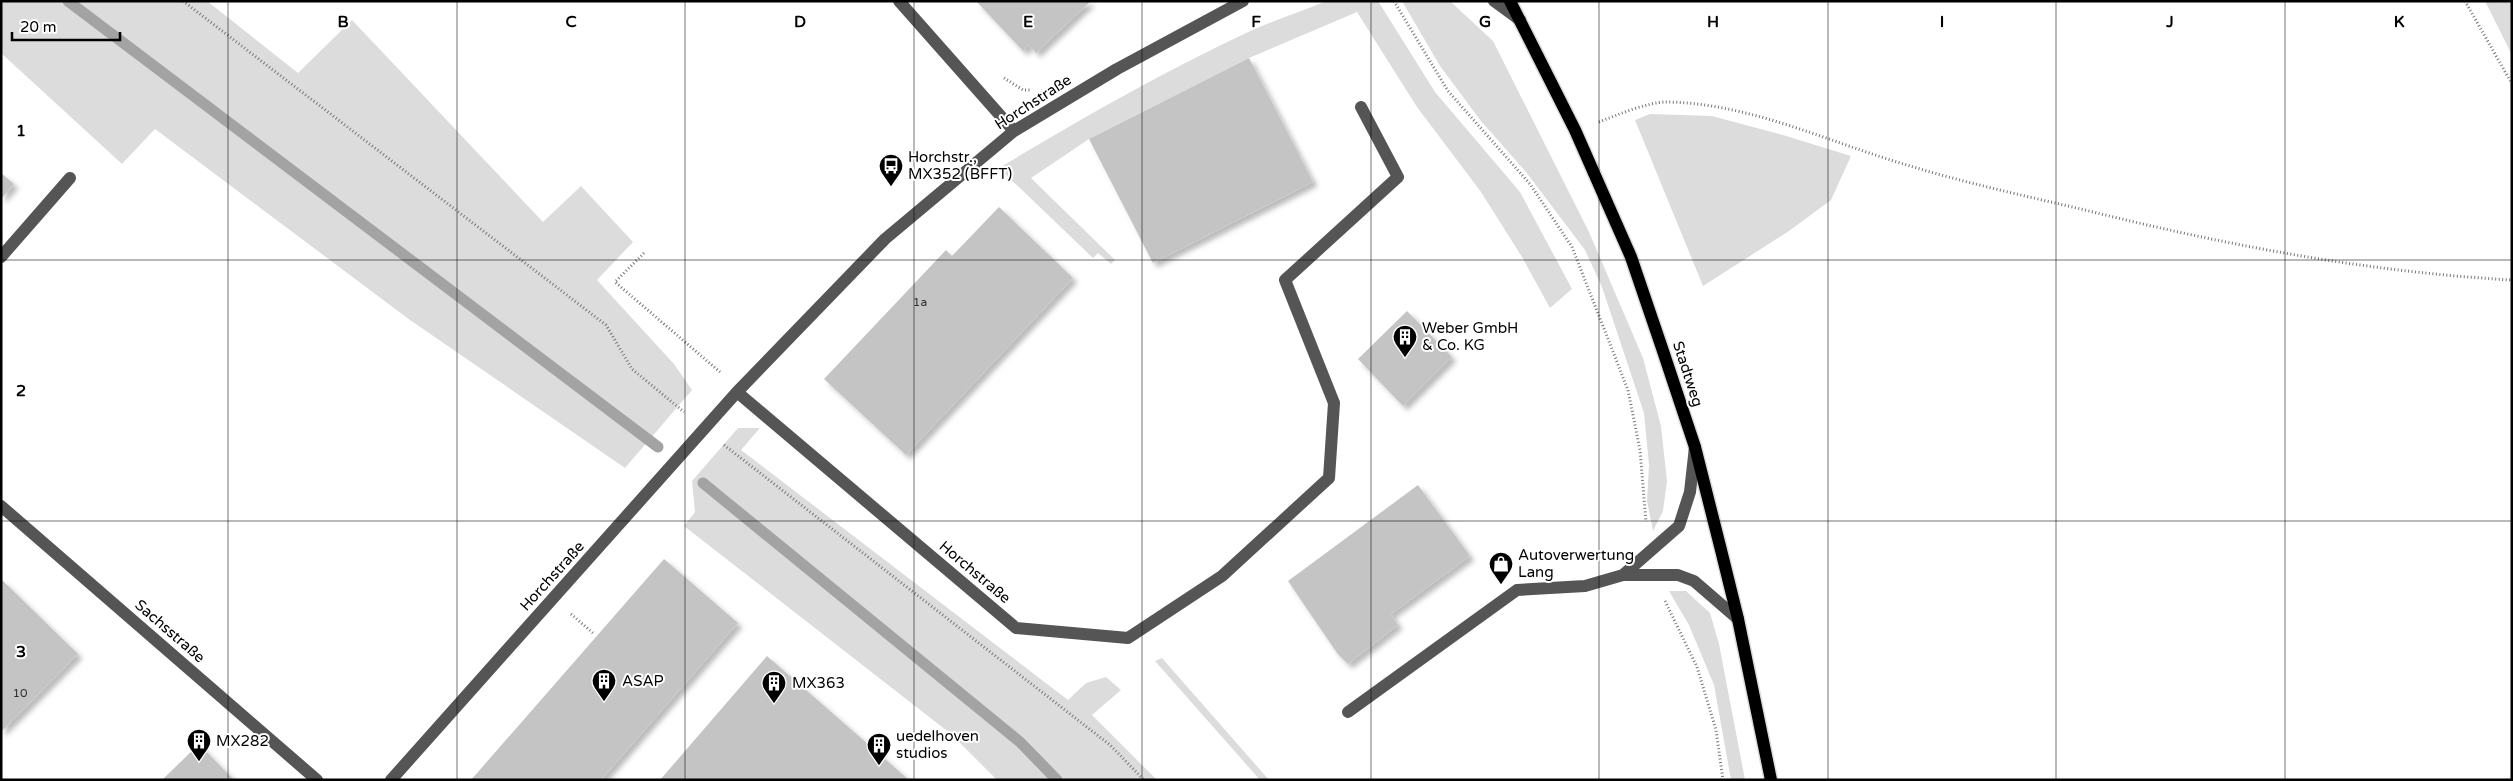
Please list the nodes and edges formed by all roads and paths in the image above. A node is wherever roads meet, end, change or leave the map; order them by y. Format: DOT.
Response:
graph roads {
  1 [pos="183,1"];
  2 [pos="899,1"];
  3 [pos="1243,1"];
  4 [pos="1394,1"];
  5 [pos="1494,1"];
  6 [pos="1510,1"];
  7 [pos="2465,1"];
  8 [pos="1520,20"];
  9 [pos="998,72"];
  10 [pos="2512,84"];
  11 [pos="1038,88"];
  12 [pos="1361,107"];
  13 [pos="1575,130"];
  14 [pos="1014,131"];
  15 [pos="70,178"];
  16 [pos="644,253"];
  17 [pos="1,257"];
  18 [pos="2512,280"];
  19 [pos="737,392"];
  20 [pos="704,429"];
  21 [pos="1695,448"];
  22 [pos="1,506"];
  23 [pos="1652,550"];
  24 [pos="1624,575"];
  25 [pos="1657,575"];
  26 [pos="1738,619"];
  27 [pos="1348,712"];
  28 [pos="317,780"];
  29 [pos="391,780"];
  30 [pos="1144,780"];
  31 [pos="1723,780"];
  32 [pos="1771,780"];
  1 -- 20 [label="path"];
  2 -- 14 [label="street"];
  3 -- 14 [label="street, Horchstraße"];
  4 -- 23 [label="path"];
  5 -- 8 [label="street"];
  6 -- 8 [label="main road, Stadtweg"];
  7 -- 10 [label="path"];
  8 -- 13 [label="main road, Stadtweg"];
  9 -- 11 [label="path"];
  12 -- 19 [label="street, Horchstraße"];
  13 -- 18 [label="path"];
  13 -- 21 [label="main road, Stadtweg"];
  14 -- 19 [label="street, Horchstraße"];
  15 -- 17 [label="street"];
  16 -- 19 [label="path"];
  19 -- 20 [label="street, Horchstraße"];
  20 -- 29 [label="street, Horchstraße"];
  20 -- 30 [label="path"];
  21 -- 23 [label="street"];
  21 -- 26 [label="main road, Stadtweg"];
  22 -- 28 [label="street, Sachsstraße"];
  23 -- 24 [label="street"];
  24 -- 25 [label="street"];
  24 -- 27 [label="street"];
  25 -- 26 [label="street"];
  25 -- 31 [label="path"];
  26 -- 32 [label="main road, Stadtweg"];
}
